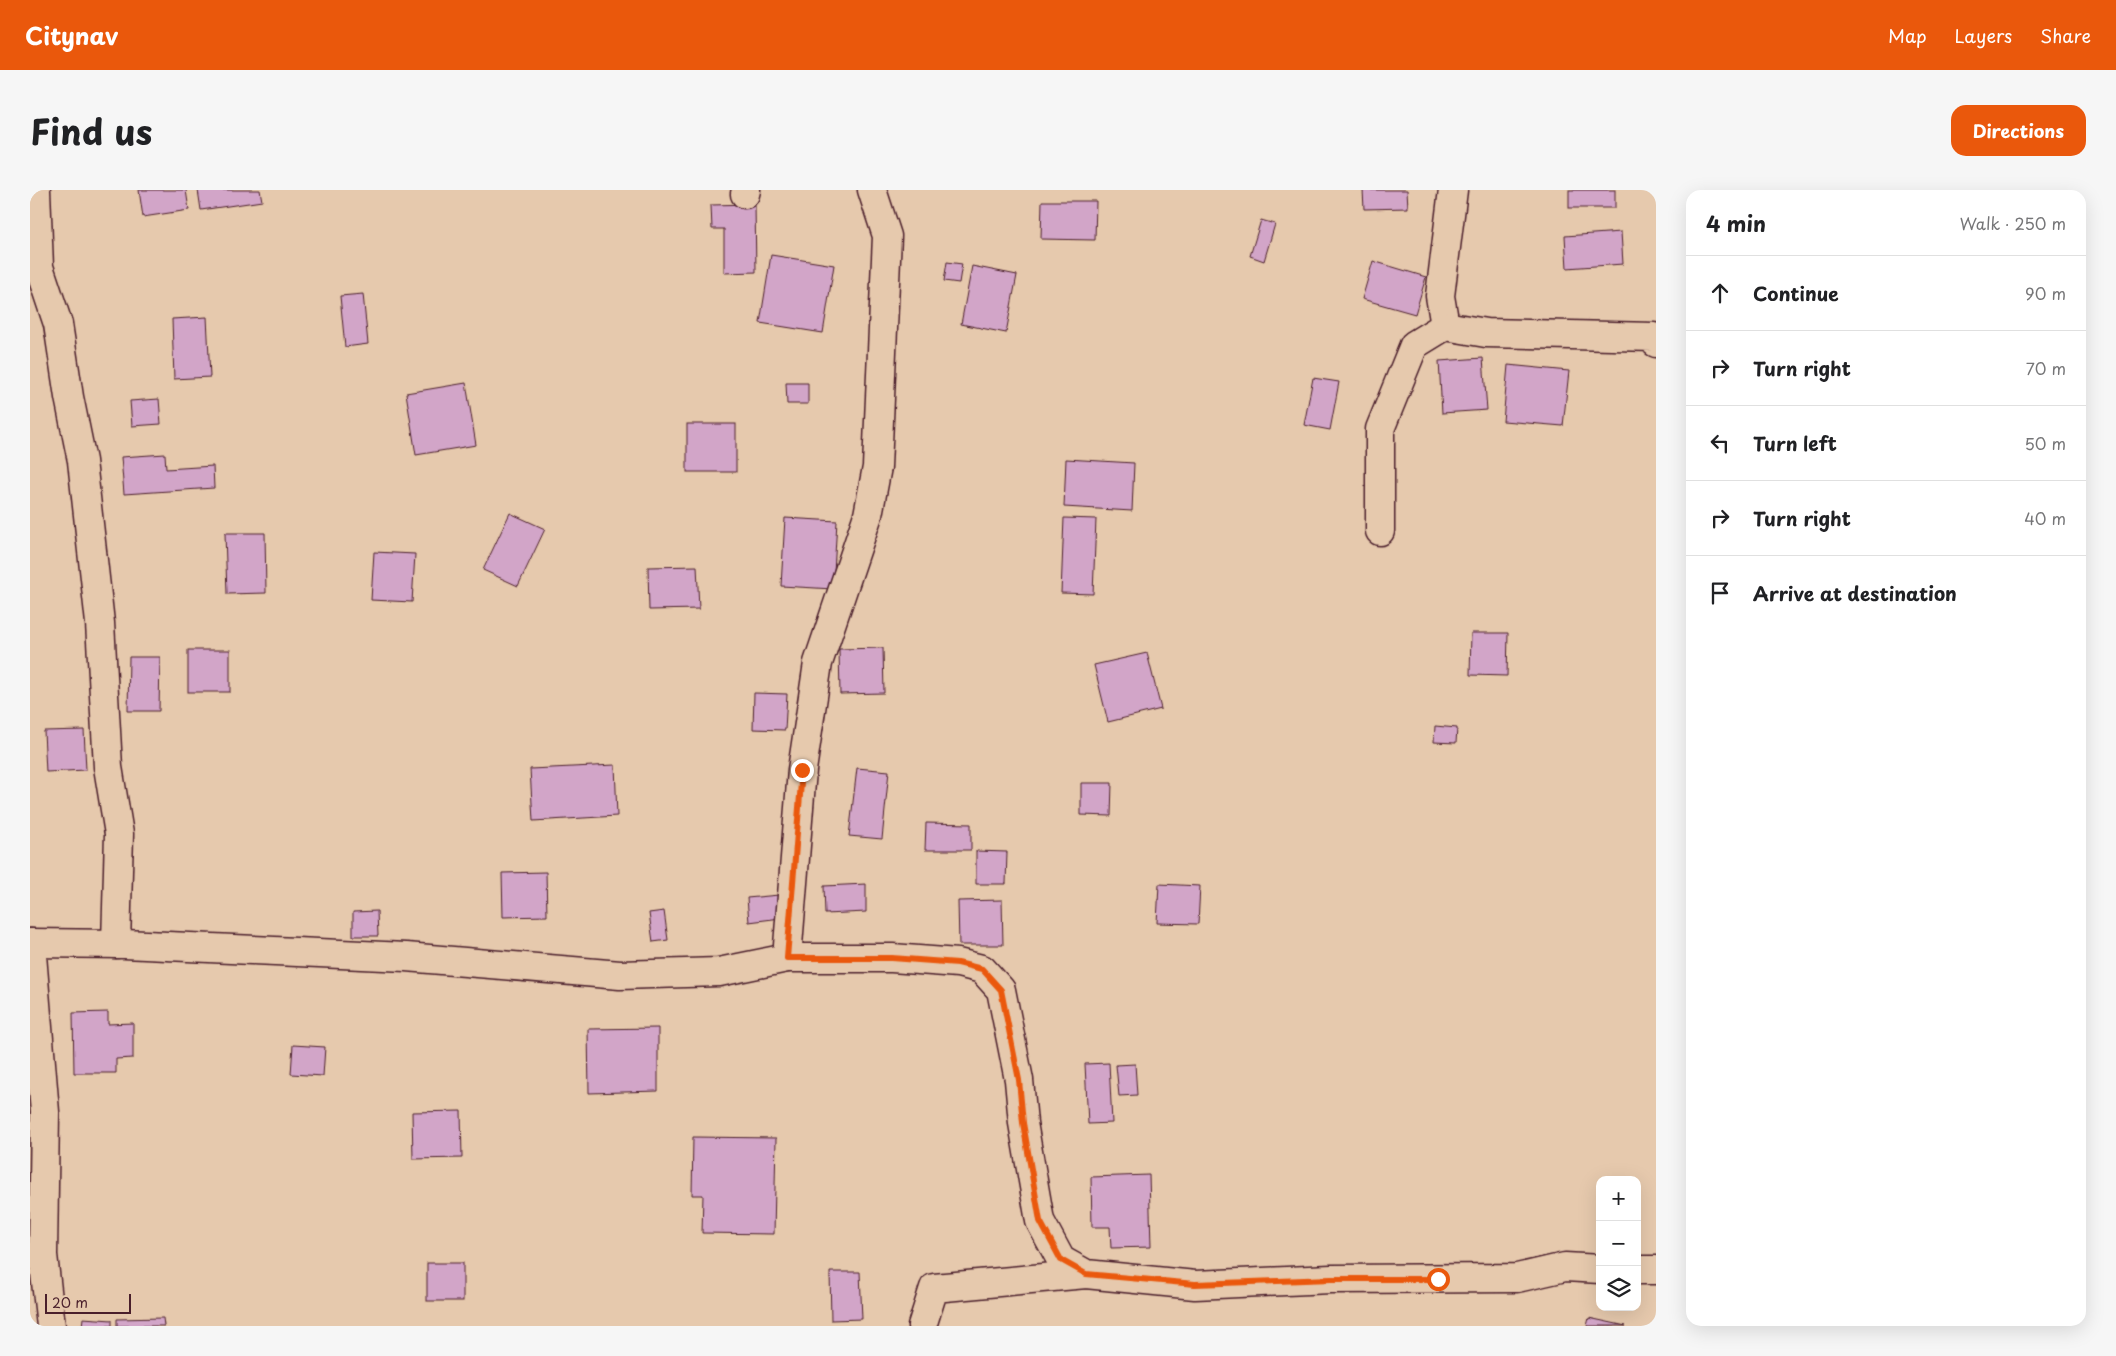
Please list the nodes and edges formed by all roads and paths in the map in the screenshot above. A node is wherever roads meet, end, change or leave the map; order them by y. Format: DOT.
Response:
graph roads {
  1 [pos="36,190"];
  2 [pos="872,190"];
  3 [pos="1453,190"];
  4 [pos="1445,326"];
  5 [pos="1655,338"];
  6 [pos="1380,531"];
  7 [pos="31,943"];
  8 [pos="116,944"];
  9 [pos="787,958"];
  10 [pos="36,1256"];
  11 [pos="1596,1269"];
  12 [pos="1641,1270"];
  13 [pos="1656,1270"];
  14 [pos="1086,1274"];
  15 [pos="51,1326"];
  16 [pos="922,1326"];
  1 -- 8 [label="street"];
  2 -- 9 [label="street"];
  3 -- 4 [label="street"];
  4 -- 5 [label="street"];
  4 -- 6 [label="street"];
  7 -- 8 [label="street"];
  7 -- 10 [label="street"];
  8 -- 9 [label="street"];
  9 -- 14 [label="street"];
  10 -- 15 [label="street"];
  11 -- 14 [label="street"];
  12 -- 13 [label="street"];
  14 -- 16 [label="street"];
}
